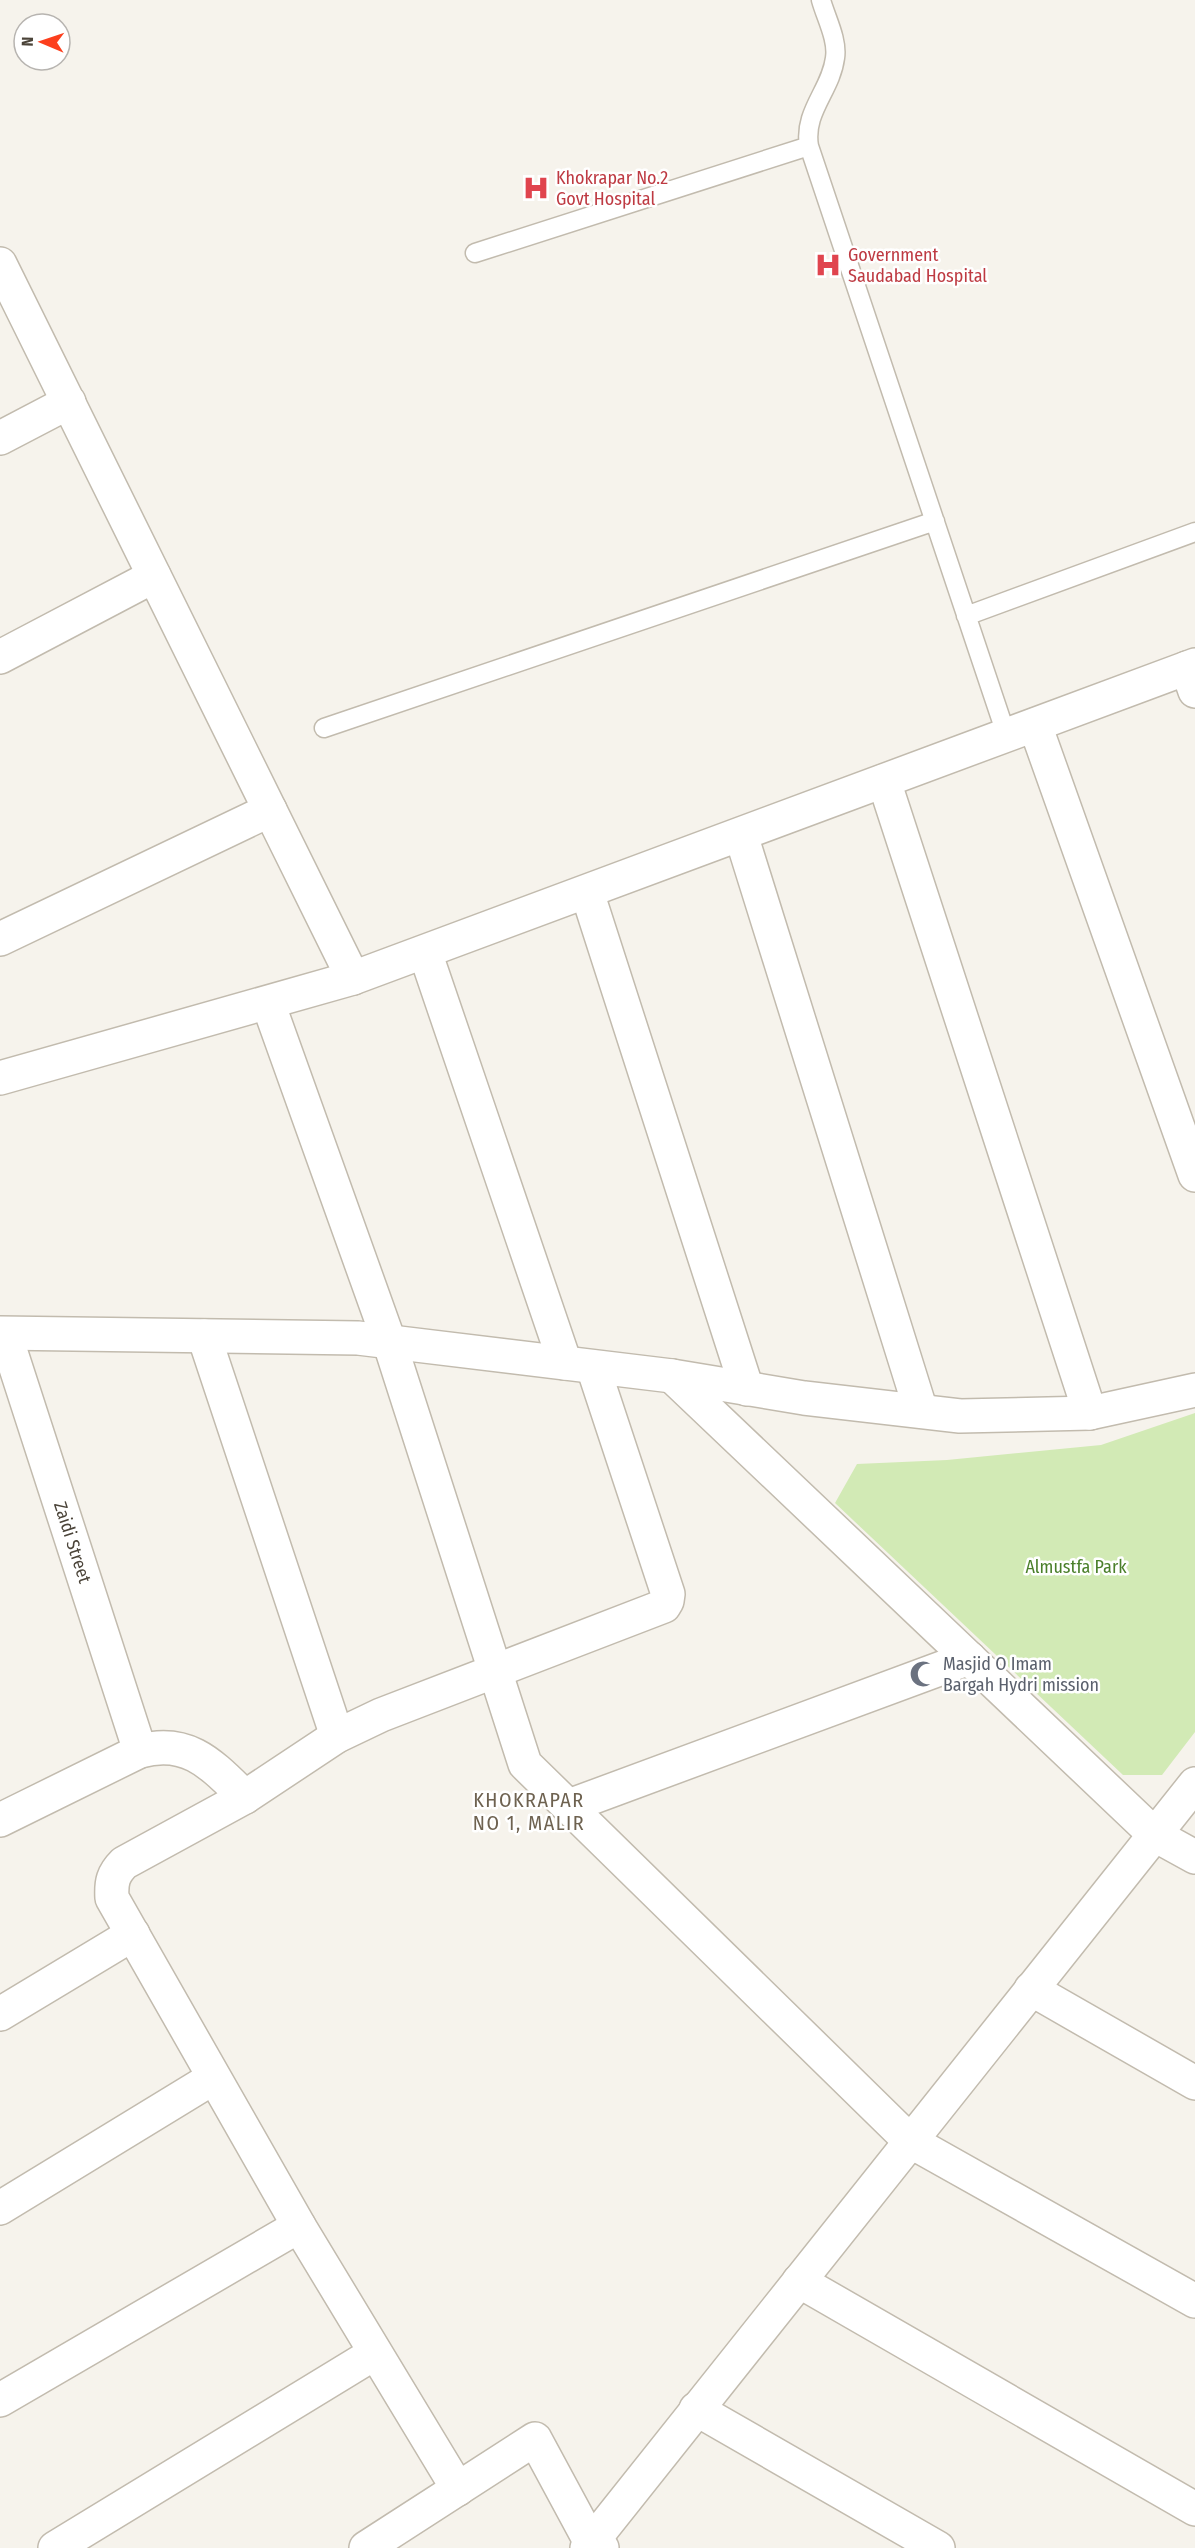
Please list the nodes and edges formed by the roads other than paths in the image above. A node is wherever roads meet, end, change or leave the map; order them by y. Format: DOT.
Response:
graph roads {
  1 [pos="821,0"];
  2 [pos="809,146"];
  3 [pos="476,253"];
  4 [pos="0,264"];
  5 [pos="69,402"];
  6 [pos="0,438"];
  7 [pos="935,521"];
  8 [pos="1195,532"];
  9 [pos="154,576"];
  10 [pos="966,616"];
  11 [pos="0,657"];
  12 [pos="1192,675"];
  13 [pos="324,728"];
  14 [pos="1021,730"];
  15 [pos="884,781"];
  16 [pos="270,810"];
  17 [pos="741,835"];
  18 [pos="587,892"];
  19 [pos="0,939"];
  20 [pos="425,952"];
  21 [pos="353,978"];
  22 [pos="268,1003"];
  23 [pos="0,1078"];
  24 [pos="1195,1175"];
  25 [pos="2,1333"];
  26 [pos="204,1336"];
  27 [pos="389,1341"];
  28 [pos="579,1365"];
  29 [pos="672,1376"];
  30 [pos="747,1389"];
  31 [pos="1195,1390"];
  32 [pos="921,1411"];
  33 [pos="1090,1413"];
  34 [pos="969,1658"];
  35 [pos="495,1670"];
  36 [pos="337,1736"];
  37 [pos="140,1751"];
  38 [pos="1195,1784"];
  39 [pos="245,1797"];
  40 [pos="569,1806"];
  41 [pos="0,1820"];
  42 [pos="1155,1834"];
  43 [pos="1195,1857"];
  44 [pos="133,1934"];
  45 [pos="1031,1989"];
  46 [pos="0,2014"];
  47 [pos="213,2078"];
  48 [pos="1195,2083"];
  49 [pos="910,2141"];
  50 [pos="0,2208"];
  51 [pos="299,2226"];
  52 [pos="799,2281"];
  53 [pos="1195,2301"];
  54 [pos="375,2354"];
  55 [pos="0,2400"];
  56 [pos="696,2409"];
  57 [pos="458,2489"];
  58 [pos="1195,2509"];
  59 [pos="593,2546"];
  60 [pos="55,2548"];
  61 [pos="366,2548"];
  62 [pos="938,2548"];
  1 -- 2 [label="lane"];
  2 -- 3 [label="lane"];
  2 -- 7 [label="lane"];
  4 -- 5 [label="street"];
  5 -- 6 [label="street"];
  5 -- 9 [label="street"];
  7 -- 10 [label="lane"];
  7 -- 13 [label="lane"];
  8 -- 10 [label="lane"];
  9 -- 11 [label="street"];
  9 -- 16 [label="street"];
  10 -- 14 [label="lane"];
  12 -- 14 [label="street"];
  14 -- 15 [label="street"];
  14 -- 24 [label="street"];
  15 -- 17 [label="street"];
  15 -- 33 [label="street"];
  16 -- 19 [label="street"];
  16 -- 21 [label="street"];
  17 -- 18 [label="street"];
  17 -- 32 [label="street"];
  18 -- 20 [label="street"];
  18 -- 30 [label="street"];
  20 -- 21 [label="street"];
  20 -- 28 [label="street"];
  21 -- 22 [label="street"];
  22 -- 23 [label="street"];
  22 -- 27 [label="street"];
  25 -- 26 [label="street"];
  25 -- 37 [label="street, Zaidi Street"];
  26 -- 27 [label="street"];
  26 -- 36 [label="street"];
  27 -- 28 [label="street"];
  27 -- 35 [label="street"];
  28 -- 29 [label="street"];
  28 -- 35 [label="street"];
  29 -- 30 [label="street"];
  29 -- 34 [label="street"];
  30 -- 32 [label="street"];
  31 -- 33 [label="street"];
  32 -- 33 [label="street"];
  34 -- 40 [label="street"];
  34 -- 42 [label="street"];
  35 -- 36 [label="street"];
  35 -- 40 [label="street"];
  36 -- 39 [label="street"];
  37 -- 39 [label="street"];
  37 -- 41 [label="street"];
  38 -- 42 [label="street"];
  39 -- 44 [label="street"];
  40 -- 49 [label="street"];
  42 -- 43 [label="street"];
  42 -- 45 [label="street"];
  44 -- 46 [label="street"];
  44 -- 47 [label="street"];
  45 -- 48 [label="street"];
  45 -- 49 [label="street"];
  47 -- 50 [label="street"];
  47 -- 51 [label="street"];
  49 -- 52 [label="street"];
  49 -- 53 [label="street"];
  51 -- 54 [label="street"];
  51 -- 55 [label="street"];
  52 -- 56 [label="street"];
  52 -- 58 [label="street"];
  54 -- 57 [label="street"];
  54 -- 60 [label="street"];
  56 -- 59 [label="street"];
  56 -- 62 [label="street"];
  57 -- 59 [label="street"];
  57 -- 61 [label="street"];
}
